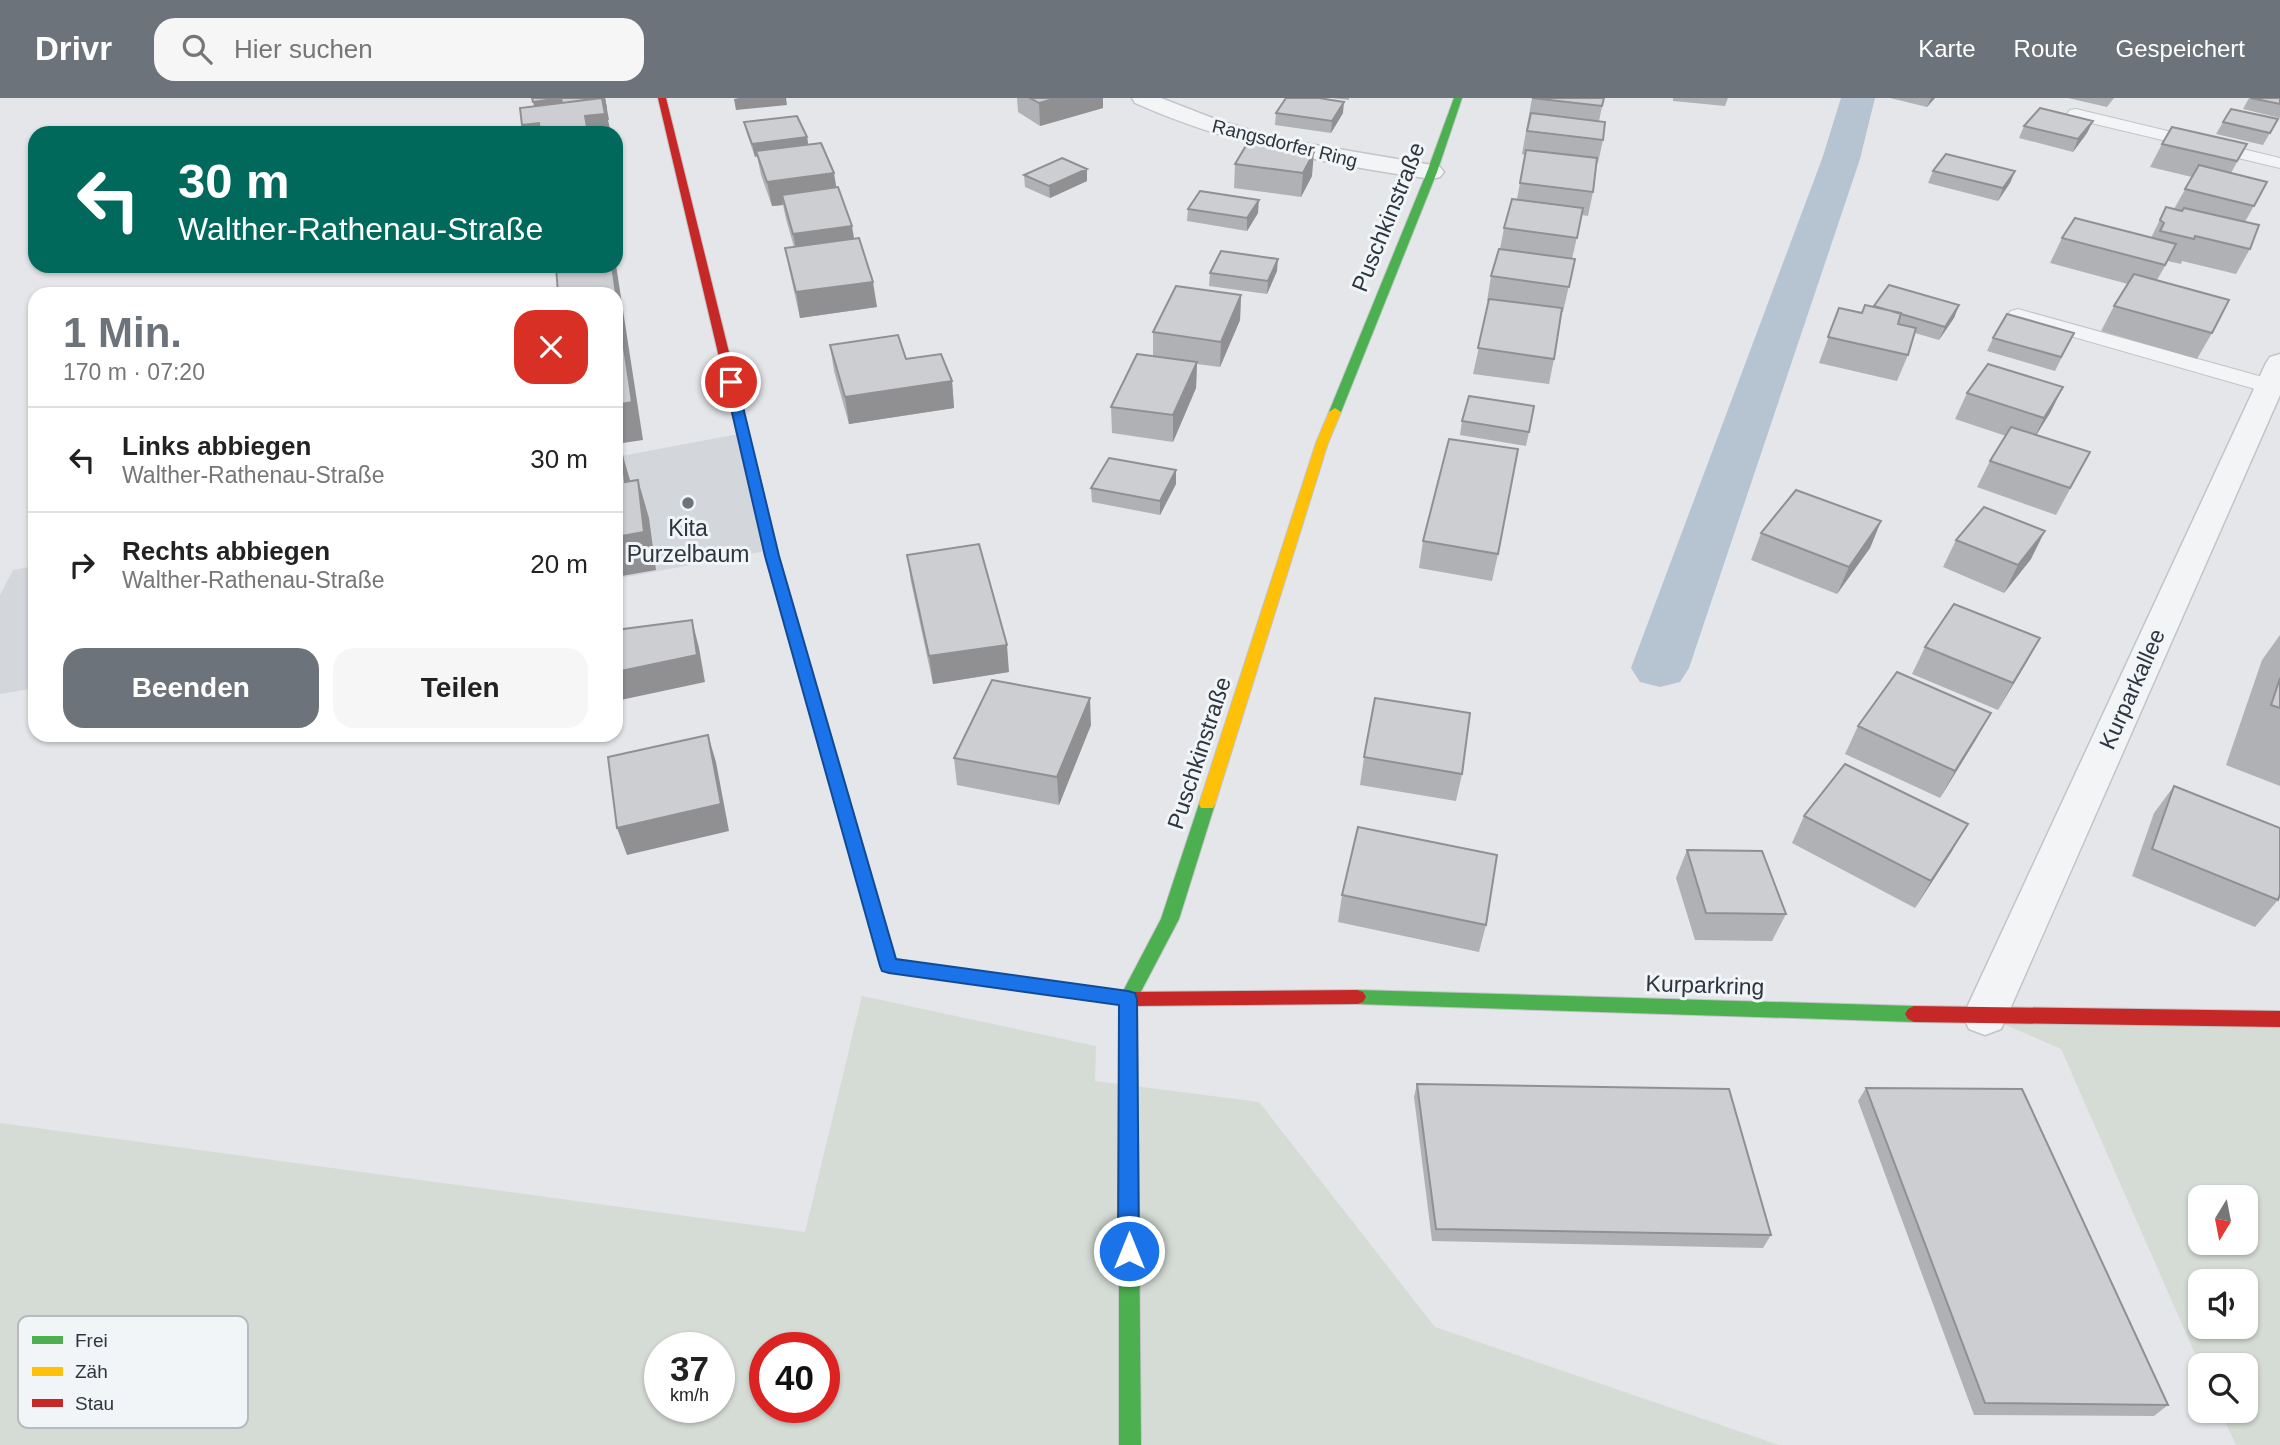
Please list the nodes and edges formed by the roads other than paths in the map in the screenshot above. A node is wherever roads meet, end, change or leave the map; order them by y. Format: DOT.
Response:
graph roads {
  1 [pos="663,98"];
  2 [pos="1143,98"];
  3 [pos="1458,98"];
  4 [pos="2076,114"];
  5 [pos="2280,163"];
  6 [pos="1432,172"];
  7 [pos="2018,315"];
  8 [pos="2275,374"];
  9 [pos="1128,999"];
  10 [pos="1985,1016"];
  11 [pos="2280,1019"];
  12 [pos="1130,1445"];
  1 -- 9 [label="street, Kurparkring"];
  2 -- 6 [label="street, Rangsdorfer Ring"];
  3 -- 6 [label="street, Puschkinstraße"];
  4 -- 5 [label="lane"];
  6 -- 9 [label="street, Puschkinstraße"];
  7 -- 8 [label="lane"];
  8 -- 10 [label="street, Kurparkallee"];
  9 -- 10 [label="street, Kurparkring"];
  9 -- 12 [label="street, Puschkinstraße"];
  10 -- 11 [label="street, Kurparkring"];
}
